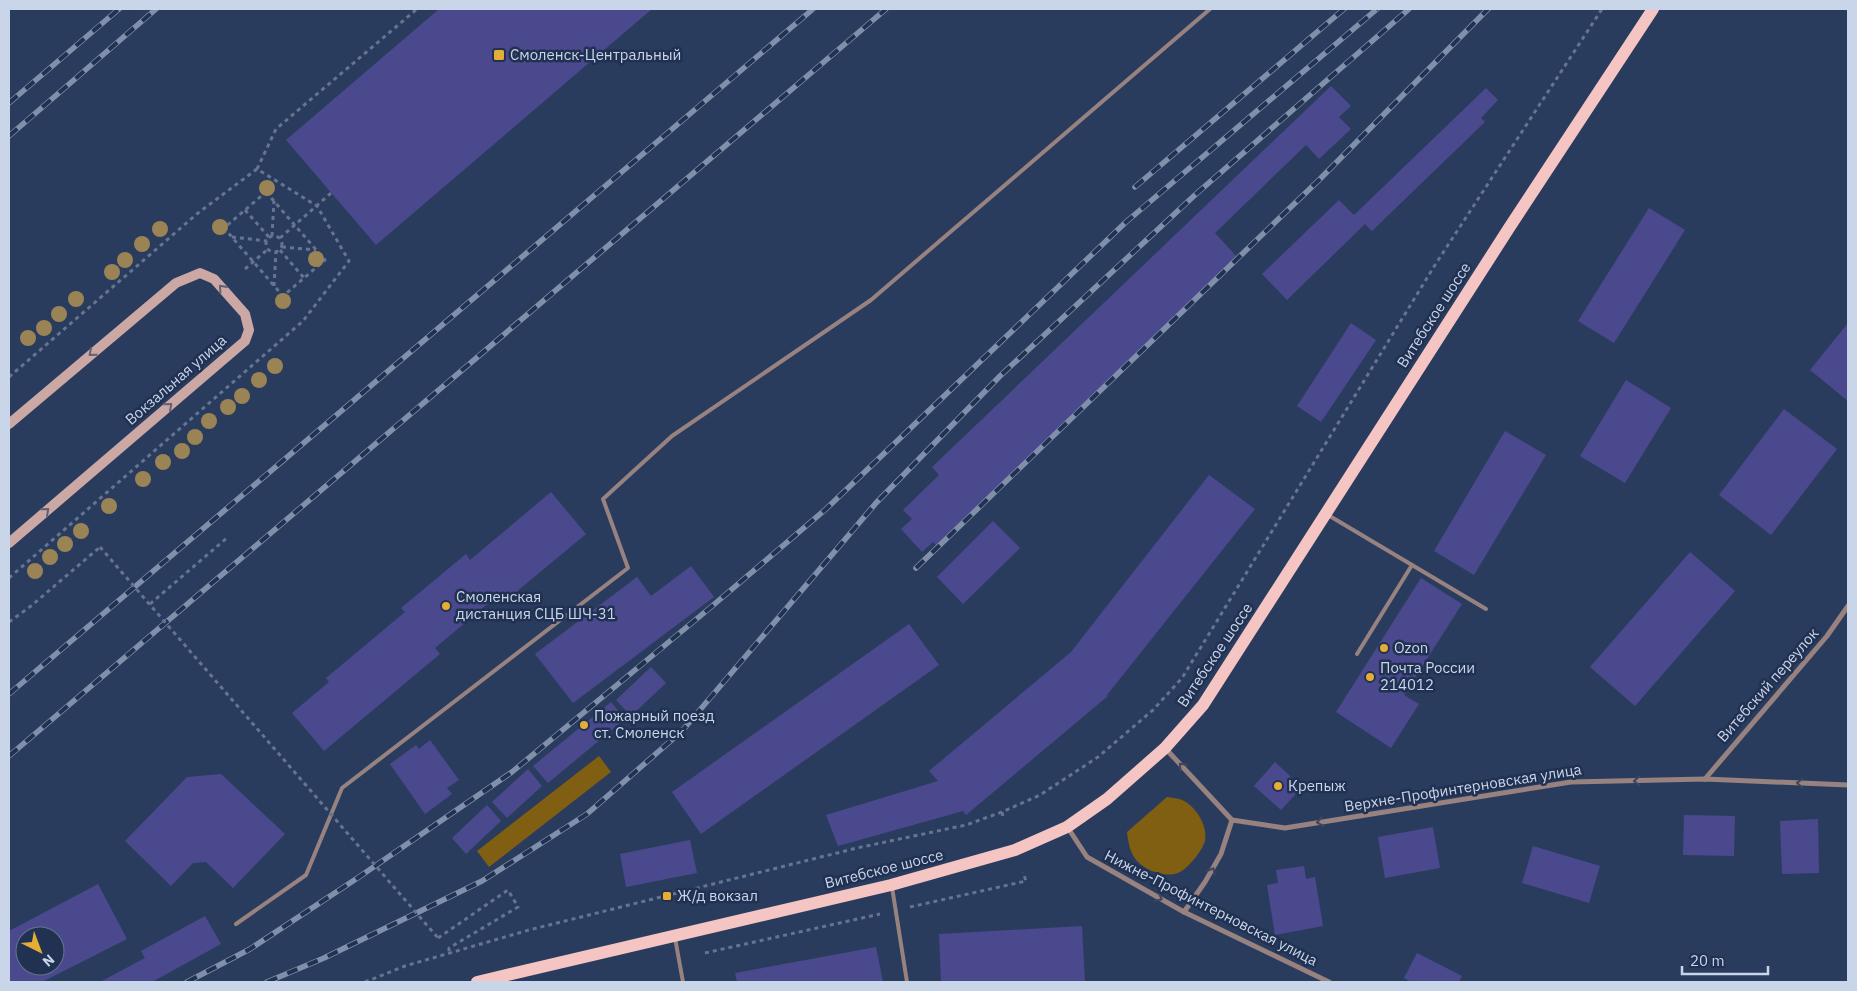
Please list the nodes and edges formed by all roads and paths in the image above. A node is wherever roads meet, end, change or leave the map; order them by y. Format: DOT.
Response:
graph roads {
  1 [pos="417,9"];
  2 [pos="1210,9"];
  3 [pos="1602,9"];
  4 [pos="1653,9"];
  5 [pos="257,169"];
  6 [pos="331,193"];
  7 [pos="274,201"];
  8 [pos="317,206"];
  9 [pos="245,210"];
  10 [pos="295,225"];
  11 [pos="232,237"];
  12 [pos="269,238"];
  13 [pos="280,238"];
  14 [pos="268,249"];
  15 [pos="279,250"];
  16 [pos="316,250"];
  17 [pos="253,262"];
  18 [pos="245,269"];
  19 [pos="304,278"];
  20 [pos="274,286"];
  21 [pos="9,377"];
  22 [pos="9,424"];
  23 [pos="1326,514"];
  24 [pos="228,537"];
  25 [pos="9,543"];
  26 [pos="1412,565"];
  27 [pos="150,604"];
  28 [pos="1848,606"];
  29 [pos="1486,609"];
  30 [pos="9,622"];
  31 [pos="1356,654"];
  32 [pos="1165,748"];
  33 [pos="1705,779"];
  34 [pos="1848,785"];
  35 [pos="1002,812"];
  36 [pos="1004,817"];
  37 [pos="1232,820"];
  38 [pos="1068,827"];
  39 [pos="1023,872"];
  40 [pos="891,885"];
  41 [pos="895,910"];
  42 [pos="1184,912"];
  43 [pos="236,924"];
  44 [pos="675,936"];
  45 [pos="450,954"];
  46 [pos="679,958"];
  47 [pos="364,982"];
  48 [pos="477,982"];
  49 [pos="683,982"];
  50 [pos="907,982"];
  51 [pos="1325,982"];
  1 -- 5 [label="path"];
  2 -- 43 [label="lane"];
  3 -- 35 [label="path"];
  4 -- 23 [label="main road, Витебское шоссе"];
  5 -- 8 [label="path"];
  5 -- 21 [label="path"];
  6 -- 8 [label="path"];
  7 -- 9 [label="path"];
  7 -- 10 [label="path"];
  7 -- 12 [label="path"];
  8 -- 10 [label="path"];
  9 -- 11 [label="path"];
  9 -- 12 [label="path"];
  10 -- 13 [label="path"];
  10 -- 16 [label="path"];
  11 -- 12 [label="path"];
  11 -- 17 [label="path"];
  12 -- 13 [label="path"];
  12 -- 14 [label="path"];
  13 -- 15 [label="path"];
  14 -- 15 [label="path"];
  14 -- 17 [label="path"];
  15 -- 16 [label="path"];
  15 -- 19 [label="path"];
  15 -- 20 [label="path"];
  16 -- 19 [label="path"];
  17 -- 18 [label="path"];
  17 -- 20 [label="path"];
  19 -- 20 [label="path"];
  25 -- 22 [label="main road, Вокзальная улица, one-way"];
  23 -- 26 [label="lane"];
  23 -- 32 [label="main road, Витебское шоссе"];
  24 -- 27 [label="path"];
  26 -- 29 [label="lane"];
  26 -- 31 [label="lane"];
  27 -- 30 [label="path, bridge"];
  27 -- 45 [label="path, bridge"];
  28 -- 33 [label="street, Витебский переулок"];
  37 -- 32 [label="street, one-way"];
  32 -- 38 [label="main road, Витебское шоссе"];
  34 -- 33 [label="street, Верхне-Профинтерновская улица, one-way"];
  33 -- 37 [label="street, Верхне-Профинтерновская улица, one-way"];
  35 -- 36 [label="path"];
  35 -- 45 [label="path"];
  42 -- 37 [label="street, one-way"];
  38 -- 40 [label="main road, Витебское шоссе"];
  38 -- 42 [label="street, Нижне-Профинтерновская улица, one-way"];
  39 -- 41 [label="path"];
  40 -- 41 [label="lane"];
  40 -- 44 [label="main road, Витебское шоссе"];
  41 -- 46 [label="path"];
  41 -- 50 [label="lane"];
  42 -- 51 [label="street, Нижне-Профинтерновская улица"];
  44 -- 46 [label="lane"];
  44 -- 48 [label="main road, Витебское шоссе"];
  45 -- 47 [label="path"];
  46 -- 49 [label="lane"];
}
